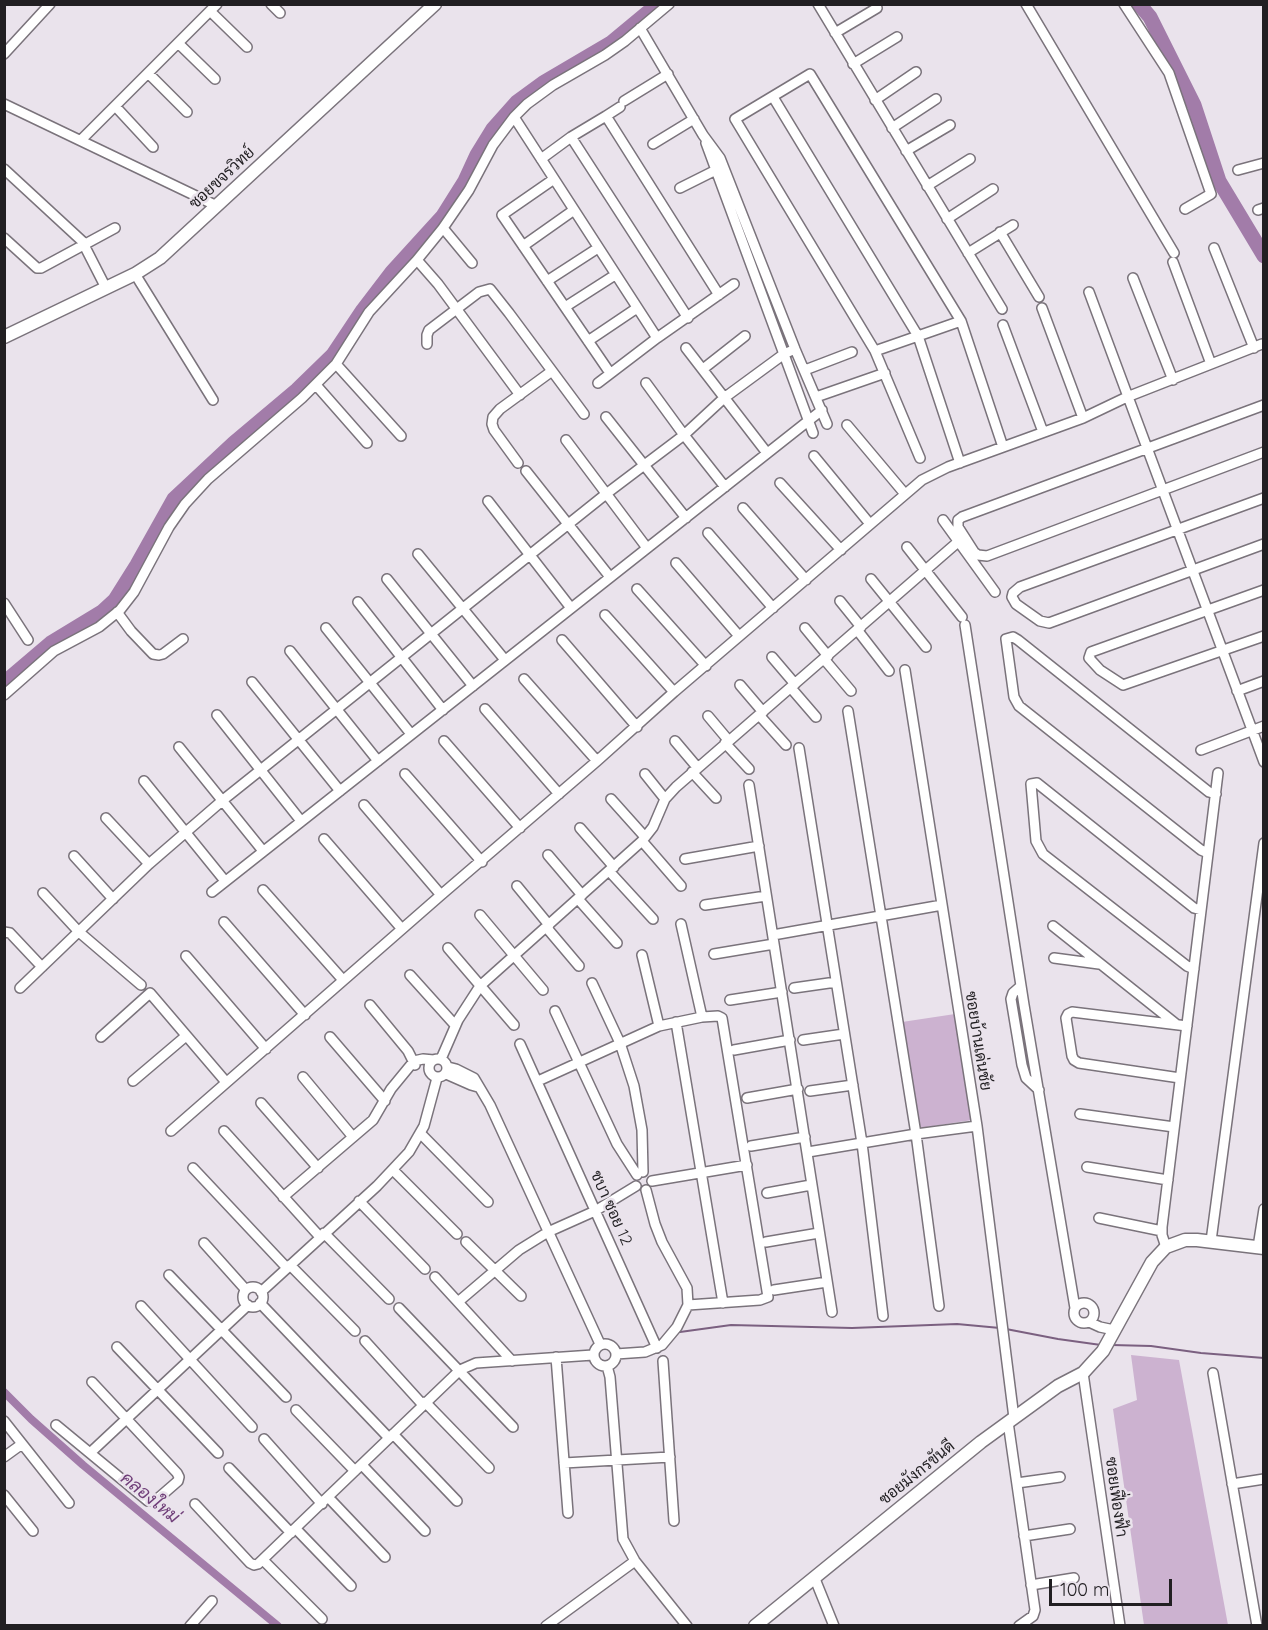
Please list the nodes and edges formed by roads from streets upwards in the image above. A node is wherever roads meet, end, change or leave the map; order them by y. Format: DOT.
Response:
graph roads {
  1 [pos="50,4"];
  2 [pos="271,4"];
  3 [pos="435,4"];
  4 [pos="669,4"];
  5 [pos="818,4"];
  6 [pos="1026,4"];
  7 [pos="1124,4"];
  8 [pos="213,8"];
  9 [pos="877,8"];
  10 [pos="280,13"];
  11 [pos="640,28"];
  12 [pos="835,33"];
  13 [pos="897,38"];
  14 [pos="178,43"];
  15 [pos="247,47"];
  16 [pos="4,54"];
  17 [pos="853,64"];
  18 [pos="916,72"];
  19 [pos="148,73"];
  20 [pos="668,74"];
  21 [pos="215,79"];
  22 [pos="773,97"];
  23 [pos="936,99"];
  24 [pos="875,100"];
  25 [pos="4,104"];
  26 [pos="115,106"];
  27 [pos="187,112"];
  28 [pos="606,116"];
  29 [pos="514,117"];
  30 [pos="694,119"];
  31 [pos="950,125"];
  32 [pos="892,128"];
  33 [pos="703,135"];
  34 [pos="572,137"];
  35 [pos="81,140"];
  36 [pos="653,144"];
  37 [pos="153,147"];
  38 [pos="906,151"];
  39 [pos="541,159"];
  40 [pos="970,159"];
  41 [pos="1263,163"];
  42 [pos="4,169"];
  43 [pos="716,170"];
  44 [pos="1238,170"];
  45 [pos="554,179"];
  46 [pos="927,186"];
  47 [pos="680,188"];
  48 [pos="993,189"];
  49 [pos="217,206"];
  50 [pos="1185,209"];
  51 [pos="574,210"];
  52 [pos="947,219"];
  53 [pos="1013,225"];
  54 [pos="115,228"];
  55 [pos="443,228"];
  56 [pos="1000,232"];
  57 [pos="4,238"];
  58 [pos="85,245"];
  59 [pos="523,246"];
  60 [pos="598,248"];
  61 [pos="1214,248"];
  62 [pos="968,253"];
  63 [pos="417,260"];
  64 [pos="472,263"];
  65 [pos="135,274"];
  66 [pos="615,275"];
  67 [pos="1133,278"];
  68 [pos="547,281"];
  69 [pos="734,284"];
  70 [pos="106,288"];
  71 [pos="1089,292"];
  72 [pos="719,295"];
  73 [pos="1039,297"];
  74 [pos="565,307"];
  75 [pos="637,308"];
  76 [pos="1042,308"];
  77 [pos="457,309"];
  78 [pos="1002,309"];
  79 [pos="688,318"];
  80 [pos="961,321"];
  81 [pos="1003,325"];
  82 [pos="745,336"];
  83 [pos="918,336"];
  84 [pos="4,337"];
  85 [pos="657,338"];
  86 [pos="588,342"];
  87 [pos="428,344"];
  88 [pos="1258,346"];
  89 [pos="686,348"];
  90 [pos="795,349"];
  91 [pos="875,351"];
  92 [pos="852,352"];
  93 [pos="784,354"];
  94 [pos="336,364"];
  95 [pos="1211,364"];
  96 [pos="703,369"];
  97 [pos="805,370"];
  98 [pos="552,371"];
  99 [pos="885,373"];
  100 [pos="610,374"];
  101 [pos="1173,380"];
  102 [pos="598,383"];
  103 [pos="646,383"];
  104 [pos="316,385"];
  105 [pos="520,395"];
  106 [pos="816,397"];
  107 [pos="724,398"];
  108 [pos="1126,398"];
  109 [pos="213,400"];
  110 [pos="1263,405"];
  111 [pos="822,410"];
  112 [pos="584,414"];
  113 [pos="606,417"];
  114 [pos="1083,418"];
  115 [pos="810,420"];
  116 [pos="827,424"];
  117 [pos="847,425"];
  118 [pos="1043,432"];
  119 [pos="813,433"];
  120 [pos="684,435"];
  121 [pos="401,436"];
  122 [pos="566,440"];
  123 [pos="367,443"];
  124 [pos="1003,447"];
  125 [pos="1146,448"];
  126 [pos="1263,452"];
  127 [pos="767,453"];
  128 [pos="814,456"];
  129 [pos="920,458"];
  130 [pos="518,463"];
  131 [pos="960,463"];
  132 [pos="644,465"];
  133 [pos="526,471"];
  134 [pos="780,483"];
  135 [pos="725,487"];
  136 [pos="1162,490"];
  137 [pos="606,494"];
  138 [pos="905,494"];
  139 [pos="1263,498"];
  140 [pos="488,501"];
  141 [pos="743,508"];
  142 [pos="686,518"];
  143 [pos="943,520"];
  144 [pos="568,524"];
  145 [pos="870,524"];
  146 [pos="1177,530"];
  147 [pos="708,533"];
  148 [pos="959,541"];
  149 [pos="1263,544"];
  150 [pos="647,548"];
  151 [pos="907,548"];
  152 [pos="841,550"];
  153 [pos="418,554"];
  154 [pos="530,556"];
  155 [pos="675,563"];
  156 [pos="925,570"];
  157 [pos="1192,570"];
  158 [pos="610,578"];
  159 [pos="387,579"];
  160 [pos="871,579"];
  161 [pos="806,580"];
  162 [pos="637,589"];
  163 [pos="1263,590"];
  164 [pos="995,592"];
  165 [pos="840,601"];
  166 [pos="358,602"];
  167 [pos="890,602"];
  168 [pos="4,603"];
  169 [pos="571,608"];
  170 [pos="773,608"];
  171 [pos="462,609"];
  172 [pos="1207,610"];
  173 [pos="117,612"];
  174 [pos="605,615"];
  175 [pos="326,628"];
  176 [pos="805,628"];
  177 [pos="860,629"];
  178 [pos="431,633"];
  179 [pos="739,636"];
  180 [pos="1263,636"];
  181 [pos="183,639"];
  182 [pos="28,640"];
  183 [pos="562,640"];
  184 [pos="926,647"];
  185 [pos="290,651"];
  186 [pos="1222,651"];
  187 [pos="772,657"];
  188 [pos="401,658"];
  189 [pos="826,658"];
  190 [pos="505,660"];
  191 [pos="706,666"];
  192 [pos="905,670"];
  193 [pos="889,671"];
  194 [pos="524,679"];
  195 [pos="1263,681"];
  196 [pos="252,682"];
  197 [pos="371,682"];
  198 [pos="740,685"];
  199 [pos="473,686"];
  200 [pos="793,686"];
  201 [pos="851,691"];
  202 [pos="1237,691"];
  203 [pos="674,692"];
  204 [pos="4,695"];
  205 [pos="337,709"];
  206 [pos="485,709"];
  207 [pos="442,710"];
  208 [pos="848,711"];
  209 [pos="761,713"];
  210 [pos="217,715"];
  211 [pos="708,716"];
  212 [pos="816,717"];
  213 [pos="1263,726"];
  214 [pos="637,727"];
  215 [pos="1252,730"];
  216 [pos="411,734"];
  217 [pos="299,740"];
  218 [pos="444,741"];
  219 [pos="675,741"];
  220 [pos="727,742"];
  221 [pos="786,745"];
  222 [pos="179,747"];
  223 [pos="799,748"];
  224 [pos="1201,750"];
  225 [pos="378,761"];
  226 [pos="597,761"];
  227 [pos="1263,762"];
  228 [pos="695,769"];
  229 [pos="749,769"];
  230 [pos="261,770"];
  231 [pos="1218,773"];
  232 [pos="405,774"];
  233 [pos="645,774"];
  234 [pos="144,781"];
  235 [pos="749,785"];
  236 [pos="340,791"];
  237 [pos="559,794"];
  238 [pos="1216,794"];
  239 [pos="716,798"];
  240 [pos="611,799"];
  241 [pos="665,799"];
  242 [pos="223,800"];
  243 [pos="364,805"];
  244 [pos="106,818"];
  245 [pos="302,821"];
  246 [pos="520,828"];
  247 [pos="580,828"];
  248 [pos="185,832"];
  249 [pos="324,839"];
  250 [pos="643,839"];
  251 [pos="1263,843"];
  252 [pos="759,846"];
  253 [pos="263,851"];
  254 [pos="1208,853"];
  255 [pos="548,855"];
  256 [pos="74,856"];
  257 [pos="685,859"];
  258 [pos="482,862"];
  259 [pos="149,864"];
  260 [pos="611,869"];
  261 [pos="225,881"];
  262 [pos="518,886"];
  263 [pos="681,886"];
  264 [pos="263,890"];
  265 [pos="212,892"];
  266 [pos="43,893"];
  267 [pos="441,895"];
  268 [pos="766,896"];
  269 [pos="580,897"];
  270 [pos="113,899"];
  271 [pos="705,905"];
  272 [pos="942,905"];
  273 [pos="1201,910"];
  274 [pos="480,915"];
  275 [pos="881,916"];
  276 [pos="652,919"];
  277 [pos="224,922"];
  278 [pos="681,924"];
  279 [pos="826,925"];
  280 [pos="548,926"];
  281 [pos="1053,926"];
  282 [pos="402,929"];
  283 [pos="4,932"];
  284 [pos="79,932"];
  285 [pos="773,940"];
  286 [pos="616,943"];
  287 [pos="448,948"];
  288 [pos="714,954"];
  289 [pos="514,955"];
  290 [pos="642,955"];
  291 [pos="186,957"];
  292 [pos="1054,958"];
  293 [pos="1101,964"];
  294 [pos="579,966"];
  295 [pos="42,967"];
  296 [pos="1194,969"];
  297 [pos="410,975"];
  298 [pos="343,981"];
  299 [pos="836,982"];
  300 [pos="592,983"];
  301 [pos="141,985"];
  302 [pos="480,986"];
  303 [pos="20,988"];
  304 [pos="794,988"];
  305 [pos="543,990"];
  306 [pos="782,992"];
  307 [pos="730,1000"];
  308 [pos="370,1005"];
  309 [pos="555,1011"];
  310 [pos="305,1015"];
  311 [pos="702,1017"];
  312 [pos="676,1022"];
  313 [pos="455,1025"];
  314 [pos="514,1025"];
  315 [pos="1182,1025"];
  316 [pos="659,1026"];
  317 [pos="844,1034"];
  318 [pos="186,1036"];
  319 [pos="100,1037"];
  320 [pos="330,1037"];
  321 [pos="790,1040"];
  322 [pos="803,1040"];
  323 [pos="520,1044"];
  324 [pos="620,1044"];
  325 [pos="266,1048"];
  326 [pos="734,1050"];
  327 [pos="579,1061"];
  328 [pos="434,1062"];
  329 [pos="413,1065"];
  330 [pos="444,1073"];
  331 [pos="303,1077"];
  332 [pos="1180,1078"];
  333 [pos="133,1082"];
  334 [pos="226,1082"];
  335 [pos="538,1082"];
  336 [pos="852,1085"];
  337 [pos="798,1089"];
  338 [pos="810,1091"];
  339 [pos="747,1098"];
  340 [pos="385,1101"];
  341 [pos="261,1103"];
  342 [pos="1080,1114"];
  343 [pos="977,1126"];
  344 [pos="1174,1127"];
  345 [pos="171,1131"];
  346 [pos="224,1131"];
  347 [pos="421,1134"];
  348 [pos="916,1134"];
  349 [pos="353,1137"];
  350 [pos="806,1137"];
  351 [pos="862,1143"];
  352 [pos="751,1146"];
  353 [pos="808,1152"];
  354 [pos="747,1165"];
  355 [pos="1088,1167"];
  356 [pos="193,1168"];
  357 [pos="318,1168"];
  358 [pos="393,1170"];
  359 [pos="701,1172"];
  360 [pos="640,1174"];
  361 [pos="1168,1180"];
  362 [pos="652,1181"];
  363 [pos="811,1185"];
  364 [pos="636,1186"];
  365 [pos="646,1190"];
  366 [pos="766,1193"];
  367 [pos="284,1197"];
  368 [pos="359,1202"];
  369 [pos="488,1202"];
  370 [pos="1263,1209"];
  371 [pos="595,1211"];
  372 [pos="1099,1218"];
  373 [pos="1162,1231"];
  374 [pos="548,1232"];
  375 [pos="819,1233"];
  376 [pos="457,1234"];
  377 [pos="322,1235"];
  378 [pos="1211,1241"];
  379 [pos="466,1242"];
  380 [pos="766,1242"];
  381 [pos="204,1243"];
  382 [pos="1166,1247"];
  383 [pos="1261,1247"];
  384 [pos="288,1267"];
  385 [pos="425,1269"];
  386 [pos="494,1270"];
  387 [pos="169,1275"];
  388 [pos="435,1277"];
  389 [pos="827,1282"];
  390 [pos="246,1290"];
  391 [pos="774,1290"];
  392 [pos="261,1292"];
  393 [pos="520,1296"];
  394 [pos="389,1299"];
  395 [pos="458,1302"];
  396 [pos="723,1302"];
  397 [pos="260,1304"];
  398 [pos="248,1305"];
  399 [pos="688,1305"];
  400 [pos="141,1306"];
  401 [pos="939,1306"];
  402 [pos="399,1308"];
  403 [pos="1075,1308"];
  404 [pos="832,1312"];
  405 [pos="883,1316"];
  406 [pos="1089,1322"];
  407 [pos="221,1331"];
  408 [pos="355,1331"];
  409 [pos="1109,1340"];
  410 [pos="365,1341"];
  411 [pos="600,1344"];
  412 [pos="117,1347"];
  413 [pos="657,1348"];
  414 [pos="616,1354"];
  415 [pos="593,1355"];
  416 [pos="556,1357"];
  417 [pos="190,1359"];
  418 [pos="512,1361"];
  419 [pos="663,1361"];
  420 [pos="608,1366"];
  421 [pos="460,1370"];
  422 [pos="1083,1373"];
  423 [pos="1213,1373"];
  424 [pos="92,1382"];
  425 [pos="158,1389"];
  426 [pos="285,1397"];
  427 [pos="424,1404"];
  428 [pos="296,1410"];
  429 [pos="127,1418"];
  430 [pos="1011,1420"];
  431 [pos="4,1421"];
  432 [pos="57,1425"];
  433 [pos="513,1426"];
  434 [pos="252,1427"];
  435 [pos="391,1436"];
  436 [pos="264,1439"];
  437 [pos="22,1444"];
  438 [pos="90,1453"];
  439 [pos="218,1453"];
  440 [pos="670,1457"];
  441 [pos="4,1458"];
  442 [pos="616,1460"];
  443 [pos="564,1463"];
  444 [pos="229,1468"];
  445 [pos="358,1468"];
  446 [pos="489,1468"];
  447 [pos="1060,1477"];
  448 [pos="1263,1479"];
  449 [pos="1017,1484"];
  450 [pos="1232,1484"];
  451 [pos="4,1495"];
  452 [pos="325,1501"];
  453 [pos="457,1501"];
  454 [pos="69,1503"];
  455 [pos="195,1504"];
  456 [pos="568,1513"];
  457 [pos="674,1521"];
  458 [pos="1070,1528"];
  459 [pos="33,1531"];
  460 [pos="294,1531"];
  461 [pos="425,1531"];
  462 [pos="1024,1536"];
  463 [pos="386,1557"];
  464 [pos="263,1560"];
  465 [pos="635,1561"];
  466 [pos="1074,1578"];
  467 [pos="815,1579"];
  468 [pos="1031,1585"];
  469 [pos="351,1586"];
  470 [pos="212,1602"];
  471 [pos="322,1619"];
  472 [pos="1259,1621"];
  473 [pos="685,1625"];
  474 [pos="190,1626"];
  475 [pos="546,1626"];
  476 [pos="755,1626"];
  477 [pos="834,1626"];
  478 [pos="1019,1626"];
  479 [pos="1120,1626"];
  1 -- 16 [label="street"];
  2 -- 10 [label="street"];
  3 -- 49 [label="street, ซอยขจรวิทย์"];
  4 -- 11 [label="street"];
  5 -- 12 [label="street"];
  6 -- 95 [label="street"];
  7 -- 50 [label="street"];
  8 -- 14 [label="street"];
  8 -- 15 [label="street"];
  9 -- 12 [label="street"];
  11 -- 20 [label="street"];
  11 -- 29 [label="street"];
  12 -- 17 [label="street"];
  13 -- 17 [label="street"];
  14 -- 19 [label="street"];
  14 -- 21 [label="street"];
  17 -- 24 [label="street"];
  18 -- 24 [label="street"];
  19 -- 26 [label="street"];
  19 -- 27 [label="street"];
  20 -- 28 [label="street"];
  20 -- 30 [label="street"];
  22 -- 80 [label="street"];
  22 -- 83 [label="street"];
  22 -- 91 [label="street"];
  23 -- 32 [label="street"];
  24 -- 32 [label="street"];
  25 -- 35 [label="street"];
  26 -- 35 [label="street"];
  26 -- 37 [label="street"];
  28 -- 34 [label="street"];
  28 -- 72 [label="street"];
  29 -- 39 [label="street"];
  29 -- 55 [label="street"];
  30 -- 33 [label="street"];
  30 -- 36 [label="street"];
  31 -- 38 [label="street"];
  32 -- 38 [label="street"];
  33 -- 43 [label="street"];
  33 -- 90 [label="street"];
  34 -- 39 [label="street"];
  34 -- 79 [label="street"];
  35 -- 49 [label="street"];
  38 -- 46 [label="street"];
  39 -- 45 [label="street"];
  40 -- 46 [label="street"];
  41 -- 44 [label="street"];
  42 -- 58 [label="street"];
  43 -- 47 [label="street"];
  43 -- 93 [label="street"];
  45 -- 51 [label="street"];
  45 -- 59 [label="street"];
  46 -- 52 [label="street"];
  48 -- 52 [label="street"];
  49 -- 65 [label="street, ซอยขจรวิทย์"];
  51 -- 59 [label="street"];
  51 -- 60 [label="street"];
  52 -- 62 [label="street"];
  53 -- 56 [label="street"];
  54 -- 58 [label="street"];
  55 -- 63 [label="street"];
  55 -- 64 [label="street"];
  56 -- 62 [label="street"];
  56 -- 73 [label="street"];
  57 -- 58 [label="street"];
  58 -- 70 [label="street"];
  59 -- 68 [label="street"];
  60 -- 66 [label="street"];
  60 -- 68 [label="street"];
  61 -- 88 [label="street"];
  62 -- 78 [label="street"];
  63 -- 77 [label="street"];
  63 -- 94 [label="street"];
  65 -- 70 [label="street, ซอยขจรวิทย์"];
  65 -- 109 [label="street"];
  66 -- 74 [label="street"];
  66 -- 75 [label="street"];
  67 -- 101 [label="street"];
  68 -- 74 [label="street"];
  69 -- 72 [label="street"];
  70 -- 84 [label="street, ซอยขจรวิทย์"];
  71 -- 108 [label="street"];
  72 -- 79 [label="street"];
  74 -- 86 [label="street"];
  75 -- 85 [label="street"];
  75 -- 86 [label="street"];
  76 -- 114 [label="street"];
  77 -- 87 [label="street"];
  77 -- 98 [label="street"];
  77 -- 105 [label="street"];
  79 -- 85 [label="street"];
  80 -- 83 [label="street"];
  80 -- 124 [label="street"];
  81 -- 118 [label="street"];
  82 -- 96 [label="street"];
  83 -- 91 [label="street"];
  83 -- 131 [label="street"];
  85 -- 100 [label="street"];
  86 -- 100 [label="street"];
  88 -- 95 [label="street"];
  89 -- 96 [label="street"];
  90 -- 93 [label="street"];
  90 -- 97 [label="street"];
  91 -- 99 [label="street"];
  92 -- 97 [label="street"];
  93 -- 107 [label="street"];
  93 -- 115 [label="street"];
  94 -- 104 [label="street"];
  94 -- 121 [label="street"];
  95 -- 101 [label="street"];
  96 -- 107 [label="street"];
  97 -- 106 [label="street"];
  98 -- 105 [label="street"];
  98 -- 112 [label="street"];
  99 -- 106 [label="street"];
  99 -- 129 [label="street"];
  100 -- 102 [label="street"];
  101 -- 108 [label="street"];
  103 -- 120 [label="street"];
  104 -- 123 [label="street"];
  104 -- 173 [label="street"];
  105 -- 130 [label="street"];
  106 -- 111 [label="street"];
  107 -- 120 [label="street"];
  107 -- 127 [label="street"];
  108 -- 114 [label="street"];
  108 -- 125 [label="street"];
  110 -- 125 [label="street"];
  111 -- 115 [label="street"];
  111 -- 116 [label="street"];
  113 -- 132 [label="street"];
  114 -- 118 [label="street"];
  115 -- 119 [label="street"];
  115 -- 127 [label="street"];
  117 -- 138 [label="street"];
  118 -- 124 [label="street"];
  120 -- 132 [label="street"];
  120 -- 135 [label="street"];
  122 -- 137 [label="street"];
  124 -- 131 [label="street"];
  125 -- 136 [label="street"];
  125 -- 136 [label="street"];
  126 -- 136 [label="street"];
  127 -- 135 [label="street"];
  128 -- 145 [label="street"];
  131 -- 138 [label="street"];
  132 -- 137 [label="street"];
  132 -- 142 [label="street"];
  133 -- 144 [label="street"];
  134 -- 152 [label="street"];
  135 -- 142 [label="street"];
  136 -- 146 [label="street"];
  137 -- 144 [label="street"];
  137 -- 150 [label="street"];
  138 -- 145 [label="street"];
  139 -- 146 [label="street"];
  140 -- 154 [label="street"];
  141 -- 161 [label="street"];
  142 -- 150 [label="street"];
  143 -- 148 [label="street"];
  144 -- 154 [label="street"];
  144 -- 158 [label="street"];
  145 -- 152 [label="street"];
  146 -- 157 [label="street"];
  146 -- 157 [label="street"];
  147 -- 170 [label="street"];
  148 -- 156 [label="street"];
  148 -- 164 [label="street"];
  149 -- 157 [label="street"];
  150 -- 158 [label="street"];
  151 -- 156 [label="street"];
  152 -- 161 [label="street"];
  153 -- 171 [label="street"];
  154 -- 169 [label="street"];
  154 -- 171 [label="street"];
  155 -- 179 [label="street"];
  156 -- 167 [label="street"];
  156 -- 403 [label="street"];
  157 -- 172 [label="street"];
  158 -- 169 [label="street"];
  159 -- 178 [label="street"];
  160 -- 167 [label="street"];
  161 -- 170 [label="street"];
  162 -- 191 [label="street"];
  163 -- 172 [label="street"];
  165 -- 177 [label="street"];
  166 -- 188 [label="street"];
  167 -- 177 [label="street"];
  167 -- 184 [label="street"];
  168 -- 182 [label="street"];
  169 -- 190 [label="street"];
  170 -- 179 [label="street"];
  171 -- 178 [label="street"];
  171 -- 190 [label="street"];
  172 -- 186 [label="street"];
  172 -- 186 [label="street"];
  173 -- 181 [label="street"];
  173 -- 204 [label="street"];
  174 -- 203 [label="street"];
  175 -- 197 [label="street"];
  176 -- 189 [label="street"];
  177 -- 189 [label="street"];
  177 -- 193 [label="street"];
  178 -- 188 [label="street"];
  178 -- 199 [label="street"];
  179 -- 191 [label="street"];
  180 -- 186 [label="street"];
  183 -- 214 [label="street"];
  185 -- 205 [label="street"];
  186 -- 202 [label="street"];
  187 -- 200 [label="street"];
  188 -- 197 [label="street"];
  188 -- 207 [label="street"];
  189 -- 200 [label="street"];
  189 -- 201 [label="street"];
  190 -- 199 [label="street"];
  191 -- 203 [label="street"];
  192 -- 272 [label="street, ซอยบ้านเด่นชัย"];
  194 -- 226 [label="street"];
  195 -- 202 [label="street"];
  196 -- 217 [label="street"];
  197 -- 205 [label="street"];
  197 -- 216 [label="street"];
  198 -- 209 [label="street"];
  199 -- 207 [label="street"];
  200 -- 209 [label="street"];
  200 -- 212 [label="street"];
  202 -- 215 [label="street"];
  203 -- 214 [label="street"];
  205 -- 217 [label="street"];
  205 -- 225 [label="street"];
  206 -- 237 [label="street"];
  207 -- 216 [label="street"];
  208 -- 275 [label="street"];
  209 -- 220 [label="street"];
  209 -- 221 [label="street"];
  210 -- 230 [label="street"];
  211 -- 220 [label="street"];
  213 -- 215 [label="street"];
  214 -- 226 [label="street"];
  215 -- 224 [label="street"];
  215 -- 227 [label="street"];
  216 -- 225 [label="street"];
  217 -- 230 [label="street"];
  217 -- 236 [label="street"];
  218 -- 246 [label="street"];
  219 -- 228 [label="street"];
  220 -- 228 [label="street"];
  220 -- 229 [label="street"];
  222 -- 242 [label="street"];
  223 -- 279 [label="street"];
  225 -- 236 [label="street"];
  226 -- 237 [label="street"];
  228 -- 239 [label="street"];
  228 -- 241 [label="street"];
  230 -- 242 [label="street"];
  230 -- 245 [label="street"];
  231 -- 238 [label="street"];
  232 -- 258 [label="street"];
  233 -- 241 [label="street"];
  234 -- 248 [label="street"];
  235 -- 252 [label="street"];
  236 -- 245 [label="street"];
  237 -- 246 [label="street"];
  238 -- 254 [label="street"];
  238 -- 254 [label="street"];
  240 -- 250 [label="street"];
  241 -- 250 [label="street"];
  242 -- 248 [label="street"];
  242 -- 253 [label="street"];
  243 -- 267 [label="street"];
  244 -- 259 [label="street"];
  245 -- 253 [label="street"];
  246 -- 258 [label="street"];
  247 -- 260 [label="street"];
  248 -- 259 [label="street"];
  248 -- 261 [label="street"];
  249 -- 282 [label="street"];
  250 -- 260 [label="street"];
  250 -- 263 [label="street"];
  251 -- 378 [label="street"];
  252 -- 257 [label="street"];
  252 -- 268 [label="street"];
  253 -- 261 [label="street"];
  254 -- 273 [label="street"];
  255 -- 269 [label="street"];
  256 -- 270 [label="street"];
  258 -- 267 [label="street"];
  259 -- 270 [label="street"];
  260 -- 269 [label="street"];
  260 -- 276 [label="street"];
  261 -- 265 [label="street"];
  262 -- 280 [label="street"];
  264 -- 298 [label="street"];
  266 -- 284 [label="street"];
  267 -- 282 [label="street"];
  268 -- 271 [label="street"];
  268 -- 285 [label="street"];
  269 -- 280 [label="street"];
  269 -- 286 [label="street"];
  270 -- 284 [label="street"];
  272 -- 275 [label="street"];
  272 -- 343 [label="street, ซอยบ้านเด่นชัย"];
  273 -- 296 [label="street"];
  273 -- 296 [label="street"];
  274 -- 289 [label="street"];
  275 -- 279 [label="street"];
  275 -- 348 [label="street"];
  277 -- 310 [label="street"];
  278 -- 311 [label="street"];
  279 -- 285 [label="street"];
  279 -- 299 [label="street"];
  280 -- 289 [label="street"];
  280 -- 294 [label="street"];
  281 -- 293 [label="street"];
  282 -- 298 [label="street"];
  283 -- 295 [label="street"];
  284 -- 295 [label="street"];
  284 -- 301 [label="street"];
  285 -- 288 [label="street"];
  285 -- 306 [label="street"];
  287 -- 302 [label="street"];
  289 -- 302 [label="street"];
  289 -- 305 [label="street"];
  290 -- 316 [label="street"];
  291 -- 325 [label="street"];
  292 -- 293 [label="street"];
  293 -- 315 [label="street"];
  295 -- 303 [label="street"];
  296 -- 315 [label="street"];
  297 -- 313 [label="street"];
  298 -- 310 [label="street"];
  299 -- 304 [label="street"];
  299 -- 317 [label="street"];
  300 -- 324 [label="street"];
  302 -- 313 [label="street"];
  302 -- 314 [label="street"];
  306 -- 307 [label="street"];
  306 -- 321 [label="street"];
  308 -- 329 [label="street"];
  309 -- 327 [label="street"];
  310 -- 325 [label="street"];
  311 -- 312 [label="street"];
  311 -- 354 [label="street"];
  312 -- 316 [label="street"];
  312 -- 359 [label="street"];
  313 -- 328 [label="street"];
  315 -- 332 [label="street"];
  315 -- 332 [label="street"];
  316 -- 324 [label="street"];
  317 -- 322 [label="street"];
  317 -- 336 [label="street"];
  318 -- 319 [label="street"];
  318 -- 333 [label="street"];
  318 -- 334 [label="street"];
  320 -- 340 [label="street"];
  321 -- 326 [label="street"];
  321 -- 337 [label="street"];
  323 -- 335 [label="street, ชบา ซอย 12"];
  324 -- 327 [label="street"];
  324 -- 360 [label="street"];
  325 -- 334 [label="street"];
  327 -- 335 [label="street"];
  327 -- 360 [label="street"];
  328 -- 329 [label="street"];
  328 -- 330 [label="street"];
  328 -- 330 [label="street"];
  329 -- 340 [label="street"];
  330 -- 347 [label="street"];
  330 -- 374 [label="street"];
  331 -- 349 [label="street"];
  332 -- 344 [label="street"];
  334 -- 345 [label="street"];
  335 -- 371 [label="street, ชบา ซอย 12"];
  336 -- 338 [label="street"];
  336 -- 351 [label="street"];
  337 -- 339 [label="street"];
  337 -- 350 [label="street"];
  340 -- 349 [label="street"];
  341 -- 357 [label="street"];
  342 -- 344 [label="street"];
  343 -- 348 [label="street"];
  343 -- 430 [label="street, ซอยบ้านเด่นชัย"];
  344 -- 361 [label="street"];
  346 -- 367 [label="street"];
  347 -- 358 [label="street"];
  347 -- 369 [label="street"];
  348 -- 351 [label="street"];
  348 -- 401 [label="street"];
  349 -- 357 [label="street"];
  350 -- 352 [label="street"];
  350 -- 353 [label="street"];
  351 -- 353 [label="street"];
  351 -- 405 [label="street"];
  353 -- 363 [label="street"];
  354 -- 359 [label="street"];
  354 -- 396 [label="street"];
  355 -- 361 [label="street"];
  356 -- 384 [label="street"];
  357 -- 367 [label="street"];
  358 -- 368 [label="street"];
  358 -- 376 [label="street"];
  359 -- 362 [label="street"];
  359 -- 396 [label="street"];
  360 -- 362 [label="street"];
  360 -- 364 [label="street"];
  361 -- 373 [label="street"];
  362 -- 365 [label="street"];
  363 -- 366 [label="street"];
  363 -- 375 [label="street"];
  364 -- 365 [label="street"];
  364 -- 371 [label="street"];
  365 -- 399 [label="street"];
  367 -- 377 [label="street"];
  368 -- 377 [label="street"];
  368 -- 385 [label="street"];
  370 -- 383 [label="street"];
  371 -- 374 [label="street"];
  371 -- 413 [label="street, ชบา ซอย 12"];
  372 -- 373 [label="street"];
  373 -- 382 [label="street"];
  374 -- 386 [label="street"];
  374 -- 411 [label="street"];
  375 -- 380 [label="street"];
  375 -- 389 [label="street"];
  377 -- 384 [label="street"];
  377 -- 394 [label="street"];
  378 -- 382 [label="street"];
  378 -- 383 [label="street"];
  379 -- 386 [label="street"];
  381 -- 390 [label="street"];
  382 -- 409 [label="street, ซอยมังกรขันดี"];
  384 -- 392 [label="street"];
  384 -- 408 [label="street"];
  386 -- 393 [label="street"];
  386 -- 395 [label="street"];
  387 -- 407 [label="street"];
  388 -- 395 [label="street"];
  389 -- 391 [label="street"];
  389 -- 404 [label="street"];
  390 -- 392 [label="street"];
  390 -- 398 [label="street"];
  392 -- 397 [label="street"];
  395 -- 418 [label="street"];
  396 -- 399 [label="street"];
  397 -- 398 [label="street"];
  397 -- 435 [label="street"];
  398 -- 407 [label="street"];
  399 -- 413 [label="street"];
  400 -- 417 [label="street"];
  402 -- 421 [label="street"];
  403 -- 406 [label="street"];
  403 -- 406 [label="street"];
  406 -- 409 [label="street"];
  407 -- 417 [label="street"];
  407 -- 426 [label="street"];
  409 -- 422 [label="street, ซอยมังกรขันดี"];
  410 -- 427 [label="street"];
  411 -- 414 [label="street"];
  411 -- 415 [label="street"];
  412 -- 425 [label="street"];
  413 -- 414 [label="street"];
  414 -- 420 [label="street"];
  415 -- 416 [label="street"];
  415 -- 420 [label="street"];
  416 -- 418 [label="street"];
  416 -- 443 [label="street"];
  417 -- 425 [label="street"];
  417 -- 434 [label="street"];
  418 -- 421 [label="street"];
  419 -- 440 [label="street"];
  420 -- 442 [label="street"];
  421 -- 427 [label="street"];
  421 -- 433 [label="street"];
  422 -- 430 [label="street, ซอยมังกรขันดี"];
  422 -- 479 [label="street, ซอยเฟื่องฟ้า"];
  423 -- 450 [label="street"];
  424 -- 429 [label="street"];
  425 -- 429 [label="street"];
  425 -- 439 [label="street"];
  427 -- 435 [label="street"];
  427 -- 446 [label="street"];
  428 -- 445 [label="street"];
  429 -- 438 [label="street"];
  429 -- 438 [label="street"];
  430 -- 449 [label="street, ซอยบ้านเด่นชัย"];
  430 -- 467 [label="street, ซอยมังกรขันดี"];
  431 -- 437 [label="street"];
  432 -- 438 [label="street"];
  435 -- 445 [label="street"];
  435 -- 453 [label="street"];
  436 -- 452 [label="street"];
  437 -- 441 [label="street"];
  437 -- 454 [label="street"];
  440 -- 442 [label="street"];
  440 -- 457 [label="street"];
  442 -- 443 [label="street"];
  442 -- 465 [label="street"];
  443 -- 456 [label="street"];
  444 -- 460 [label="street"];
  445 -- 452 [label="street"];
  445 -- 461 [label="street"];
  447 -- 449 [label="street"];
  448 -- 450 [label="street"];
  449 -- 462 [label="street, ซอยบ้านเด่นชัย"];
  450 -- 472 [label="street"];
  451 -- 459 [label="street"];
  452 -- 460 [label="street"];
  452 -- 463 [label="street"];
  455 -- 464 [label="street"];
  458 -- 462 [label="street"];
  460 -- 464 [label="street"];
  460 -- 469 [label="street"];
  462 -- 468 [label="street, ซอยบ้านเด่นชัย"];
  464 -- 471 [label="street"];
  465 -- 473 [label="street"];
  465 -- 475 [label="street"];
  466 -- 468 [label="street"];
  467 -- 476 [label="street, ซอยมังกรขันดี"];
  467 -- 477 [label="street"];
  468 -- 478 [label="street, ซอยบ้านเด่นชัย"];
  470 -- 474 [label="street"];
}
